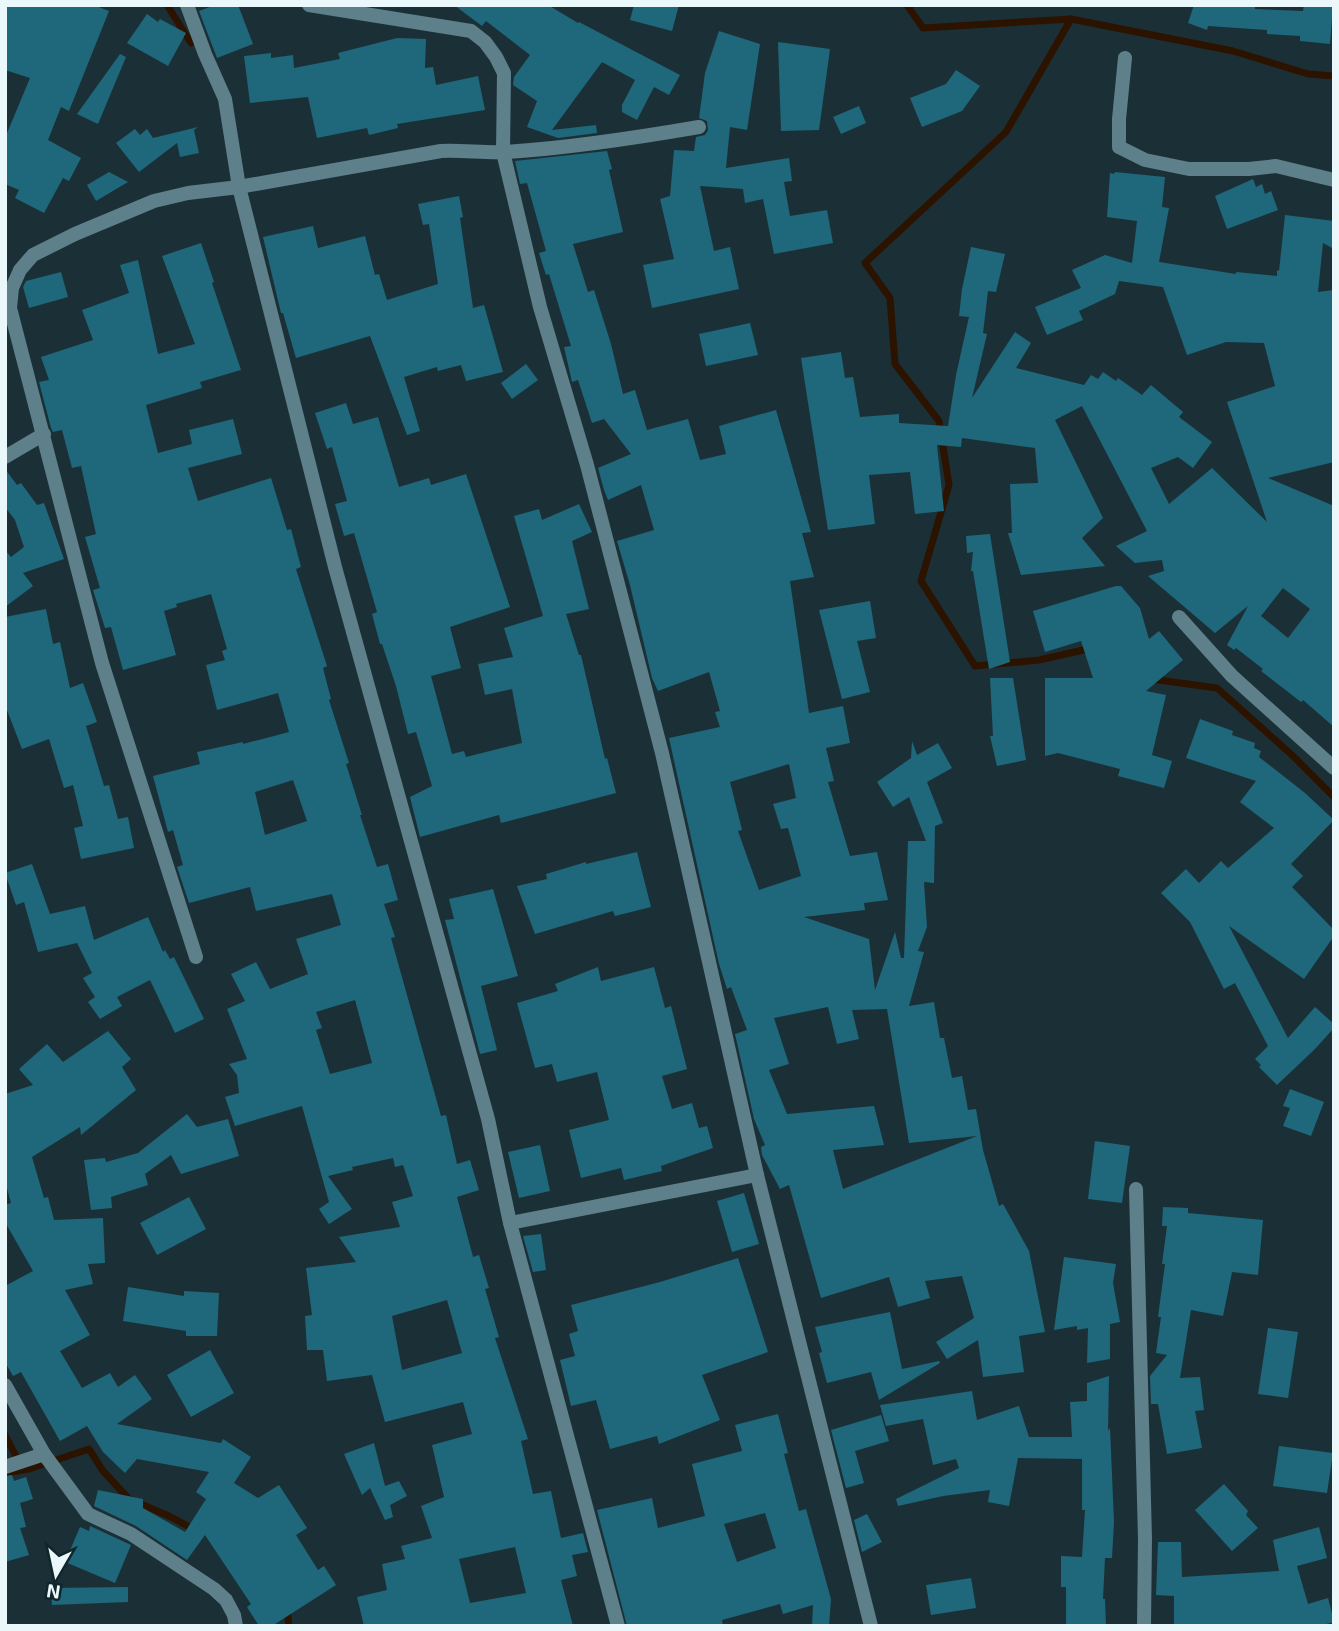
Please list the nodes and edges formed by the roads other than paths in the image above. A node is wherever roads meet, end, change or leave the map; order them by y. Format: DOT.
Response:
graph roads {
  1 [pos="187,5"];
  2 [pos="309,5"];
  3 [pos="1125,58"];
  4 [pos="699,127"];
  5 [pos="503,152"];
  6 [pos="1334,180"];
  7 [pos="239,187"];
  8 [pos="44,434"];
  9 [pos="5,457"];
  10 [pos="1179,617"];
  11 [pos="1334,768"];
  12 [pos="197,957"];
  13 [pos="757,1175"];
  14 [pos="1136,1189"];
  15 [pos="510,1223"];
  16 [pos="5,1385"];
  17 [pos="44,1454"];
  18 [pos="5,1467"];
  19 [pos="236,1626"];
  20 [pos="618,1626"];
  21 [pos="870,1626"];
  22 [pos="1144,1626"];
  1 -- 7 [label="street"];
  2 -- 5 [label="street"];
  3 -- 6 [label="street"];
  4 -- 5 [label="street"];
  5 -- 7 [label="street"];
  5 -- 13 [label="street"];
  7 -- 8 [label="street"];
  7 -- 15 [label="street"];
  8 -- 9 [label="street"];
  8 -- 12 [label="street"];
  10 -- 11 [label="street"];
  13 -- 15 [label="street"];
  13 -- 21 [label="street"];
  14 -- 22 [label="street"];
  15 -- 20 [label="street"];
  16 -- 17 [label="street"];
  17 -- 18 [label="street"];
  17 -- 19 [label="street"];
}
